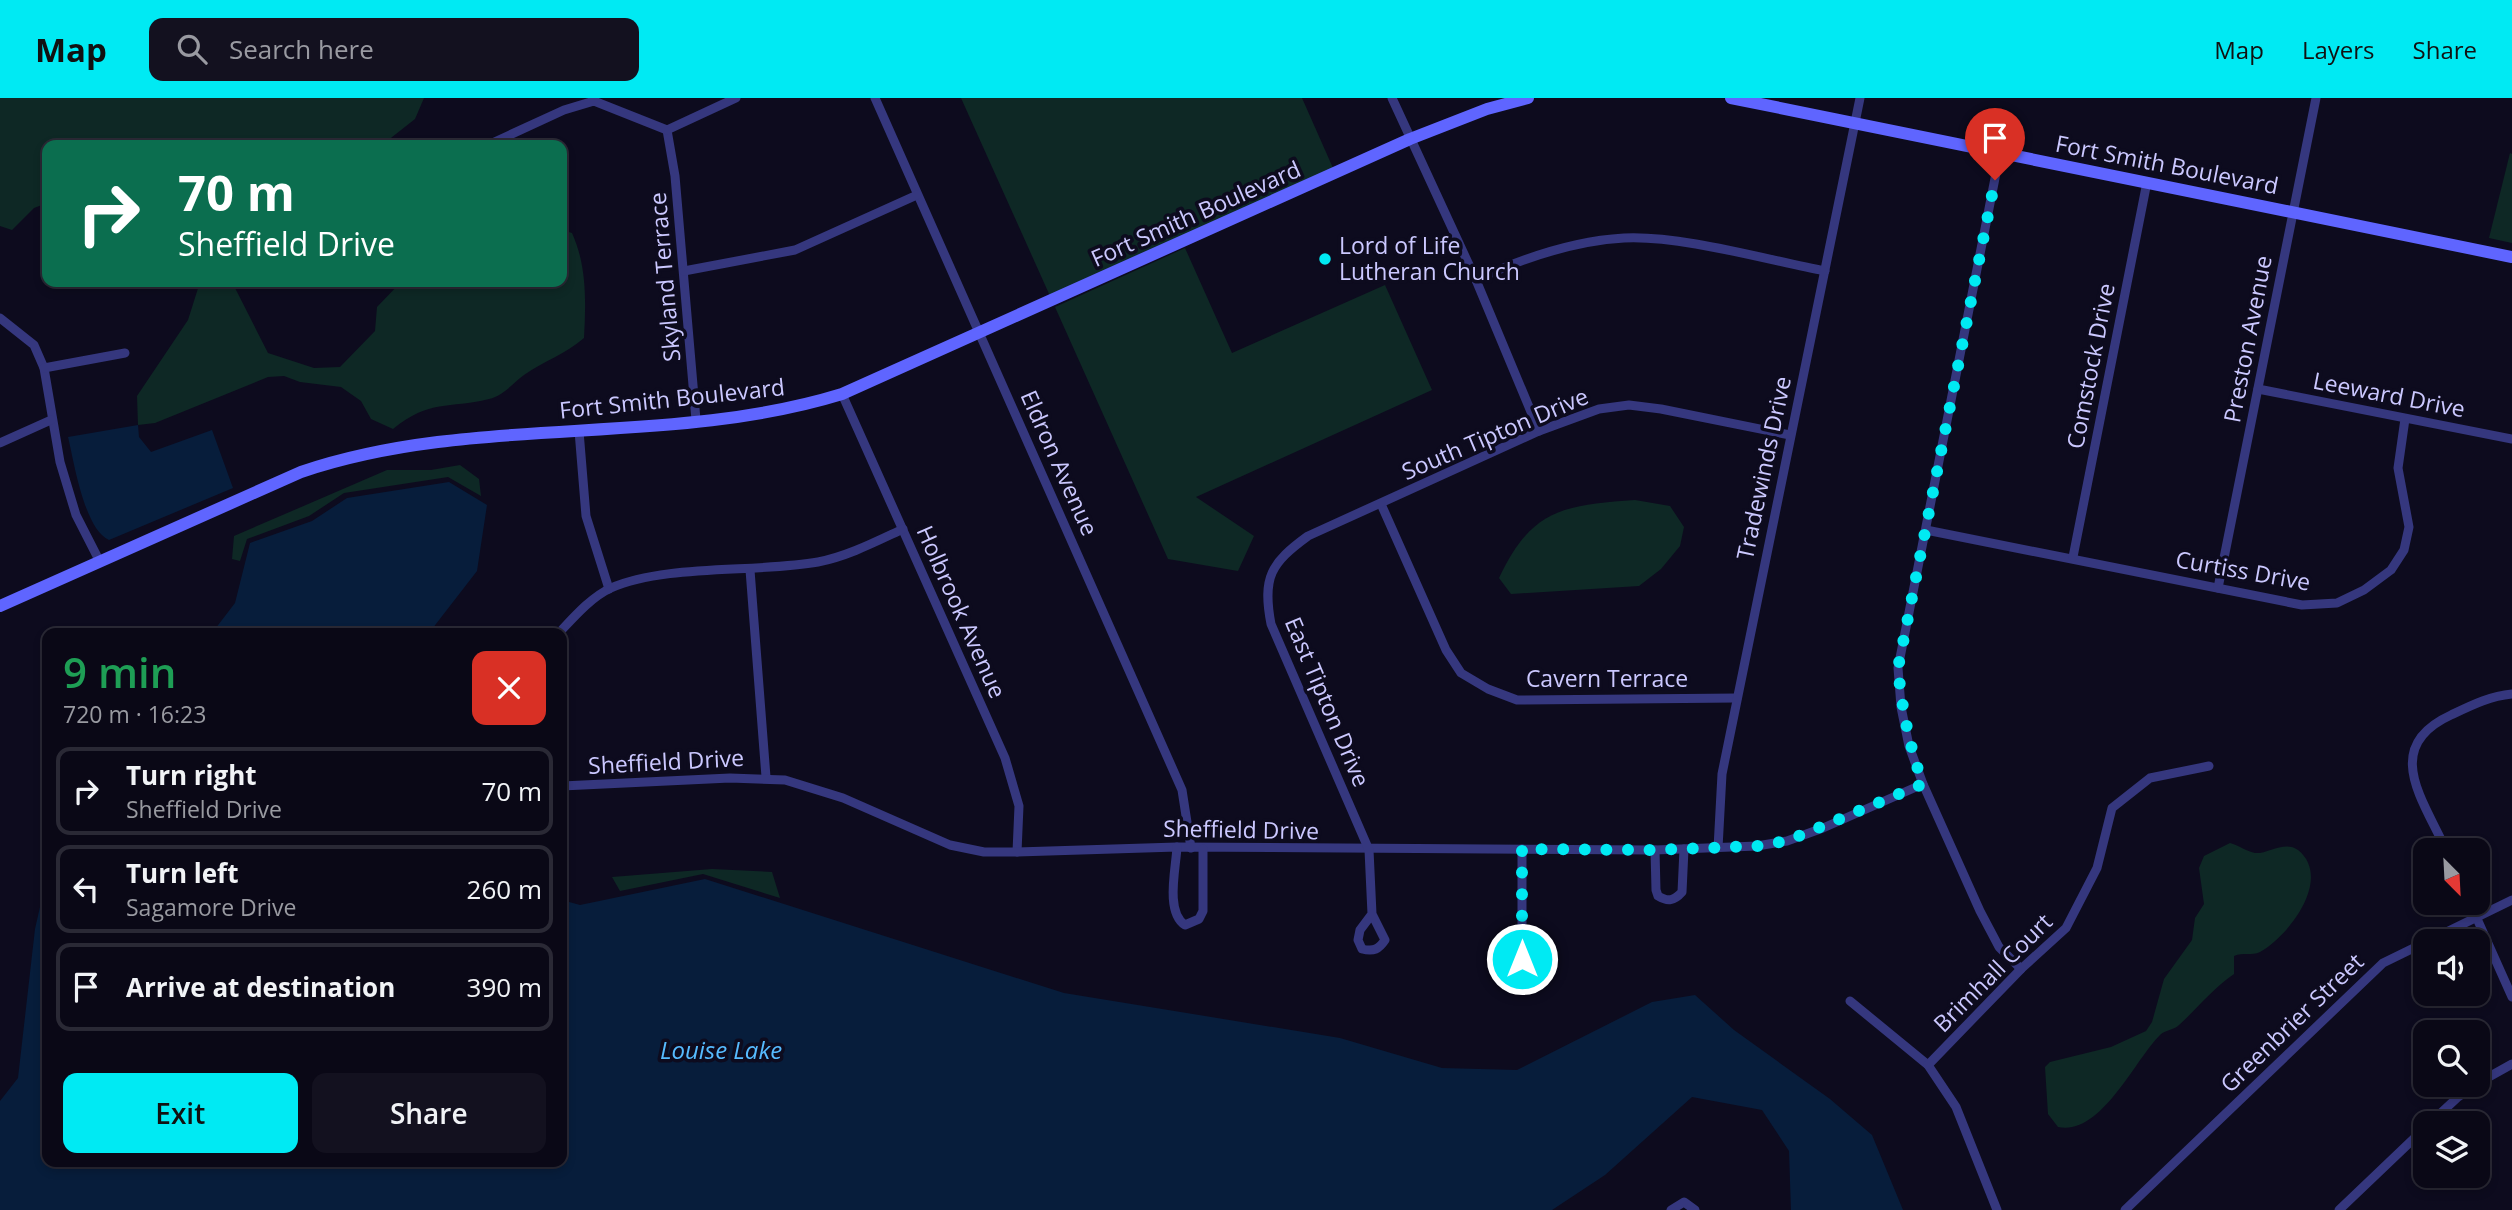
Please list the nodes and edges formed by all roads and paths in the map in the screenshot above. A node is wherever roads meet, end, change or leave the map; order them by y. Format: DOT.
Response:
graph roads {
  1 [pos="736,98"];
  2 [pos="875,98"];
  3 [pos="1392,98"];
  4 [pos="1528,98"];
  5 [pos="1731,98"];
  6 [pos="1860,98"];
  7 [pos="2316,98"];
  8 [pos="1856,123"];
  9 [pos="667,130"];
  10 [pos="1410,139"];
  11 [pos="499,140"];
  12 [pos="2000,153"];
  13 [pos="2147,182"];
  14 [pos="917,195"];
  15 [pos="2293,212"];
  16 [pos="2512,257"];
  17 [pos="684,271"];
  18 [pos="1825,271"];
  19 [pos="1476,280"];
  20 [pos="0,318"];
  21 [pos="981,334"];
  22 [pos="125,353"];
  23 [pos="44,368"];
  24 [pos="2258,389"];
  25 [pos="842,394"];
  26 [pos="2405,419"];
  27 [pos="51,420"];
  28 [pos="696,420"];
  29 [pos="579,431"];
  30 [pos="1539,431"];
  31 [pos="1790,436"];
  32 [pos="2512,439"];
  33 [pos="0,443"];
  34 [pos="1381,503"];
  35 [pos="903,528"];
  36 [pos="1926,530"];
  37 [pos="2073,557"];
  38 [pos="100,562"];
  39 [pos="750,570"];
  40 [pos="2218,588"];
  41 [pos="609,589"];
  42 [pos="0,606"];
  43 [pos="565,628"];
  44 [pos="2512,694"];
  45 [pos="1737,698"];
  46 [pos="2209,766"];
  47 [pos="766,777"];
  48 [pos="1923,784"];
  49 [pos="567,786"];
  50 [pos="2441,838"];
  51 [pos="1177,847"];
  52 [pos="1191,848"];
  53 [pos="1718,848"];
  54 [pos="1203,849"];
  55 [pos="1522,849"];
  56 [pos="1684,849"];
  57 [pos="1369,850"];
  58 [pos="1655,850"];
  59 [pos="1017,852"];
  60 [pos="2512,900"];
  61 [pos="1372,915"];
  62 [pos="2476,917"];
  63 [pos="1522,959"];
  64 [pos="2021,969"];
  65 [pos="2512,997"];
  66 [pos="1850,1001"];
  67 [pos="2512,1064"];
  68 [pos="1928,1065"];
  69 [pos="2490,1077"];
  70 [pos="2458,1097"];
  71 [pos="2443,1111"];
  72 [pos="2413,1139"];
  73 [pos="1671,1210"];
  74 [pos="1695,1210"];
  75 [pos="1997,1210"];
  76 [pos="2125,1210"];
  77 [pos="2339,1210"];
  1 -- 9 [label="street"];
  2 -- 14 [label="street, Eldron Avenue"];
  3 -- 10 [label="street"];
  4 -- 10 [label="street, Fort Smith Boulevard"];
  5 -- 8 [label="street, Fort Smith Boulevard"];
  6 -- 8 [label="street, Tradewinds Drive"];
  7 -- 15 [label="street, Preston Avenue"];
  8 -- 12 [label="street, Fort Smith Boulevard"];
  8 -- 18 [label="street, Tradewinds Drive"];
  9 -- 11 [label="street"];
  9 -- 17 [label="street, Skyland Terrace"];
  10 -- 19 [label="street"];
  10 -- 21 [label="street, Fort Smith Boulevard"];
  12 -- 13 [label="street, Fort Smith Boulevard"];
  12 -- 36 [label="street"];
  13 -- 15 [label="street, Fort Smith Boulevard"];
  13 -- 37 [label="street, Comstock Drive"];
  14 -- 17 [label="street"];
  14 -- 21 [label="street, Eldron Avenue"];
  15 -- 16 [label="street, Fort Smith Boulevard"];
  15 -- 24 [label="street, Preston Avenue"];
  17 -- 28 [label="street, Skyland Terrace"];
  18 -- 19 [label="street"];
  18 -- 31 [label="street, Tradewinds Drive"];
  19 -- 30 [label="street"];
  20 -- 23 [label="street"];
  21 -- 25 [label="street, Fort Smith Boulevard"];
  21 -- 52 [label="street, Eldron Avenue"];
  22 -- 23 [label="street"];
  23 -- 27 [label="street"];
  24 -- 26 [label="street, Leeward Drive"];
  24 -- 40 [label="street, Preston Avenue"];
  25 -- 28 [label="street, Fort Smith Boulevard"];
  25 -- 35 [label="street, Holbrook Avenue"];
  26 -- 32 [label="street, Leeward Drive"];
  26 -- 40 [label="street, Curtiss Drive"];
  27 -- 33 [label="street"];
  27 -- 38 [label="street"];
  28 -- 29 [label="street, Fort Smith Boulevard"];
  29 -- 38 [label="street, Fort Smith Boulevard"];
  29 -- 41 [label="street"];
  30 -- 31 [label="street, South Tipton Drive"];
  30 -- 34 [label="street, South Tipton Drive"];
  31 -- 45 [label="street, Tradewinds Drive"];
  34 -- 45 [label="street, Cavern Terrace"];
  34 -- 57 [label="street, East Tipton Drive"];
  35 -- 39 [label="street"];
  35 -- 59 [label="street, Holbrook Avenue"];
  36 -- 37 [label="street, Curtiss Drive"];
  36 -- 48 [label="street"];
  37 -- 40 [label="street, Curtiss Drive"];
  38 -- 42 [label="street, Fort Smith Boulevard"];
  39 -- 41 [label="street"];
  39 -- 47 [label="street"];
  41 -- 43 [label="street"];
  44 -- 50 [label="street"];
  45 -- 53 [label="street, Tradewinds Drive"];
  46 -- 64 [label="street, Brimhall Court"];
  47 -- 49 [label="street, Sheffield Drive"];
  47 -- 59 [label="street, Sheffield Drive"];
  48 -- 53 [label="street, Sheffield Drive"];
  48 -- 64 [label="street"];
  51 -- 52 [label="street, Sheffield Drive"];
  51 -- 54 [label="street"];
  51 -- 59 [label="street, Sheffield Drive"];
  52 -- 54 [label="street, Sheffield Drive"];
  53 -- 56 [label="street, Sheffield Drive"];
  54 -- 57 [label="street, Sheffield Drive"];
  55 -- 57 [label="street, Sheffield Drive"];
  55 -- 58 [label="street, Sheffield Drive"];
  55 -- 63 [label="street"];
  56 -- 58 [label="street, Sheffield Drive"];
  56 -- 58 [label="street"];
  57 -- 61 [label="street"];
  60 -- 62 [label="street, Greenbrier Street"];
  62 -- 65 [label="street"];
  62 -- 76 [label="street, Greenbrier Street"];
  64 -- 68 [label="street, Brimhall Court"];
  66 -- 68 [label="street"];
  67 -- 69 [label="street"];
  68 -- 75 [label="street"];
  70 -- 71 [label="street"];
  72 -- 77 [label="street"];
  73 -- 74 [label="street"];
}
